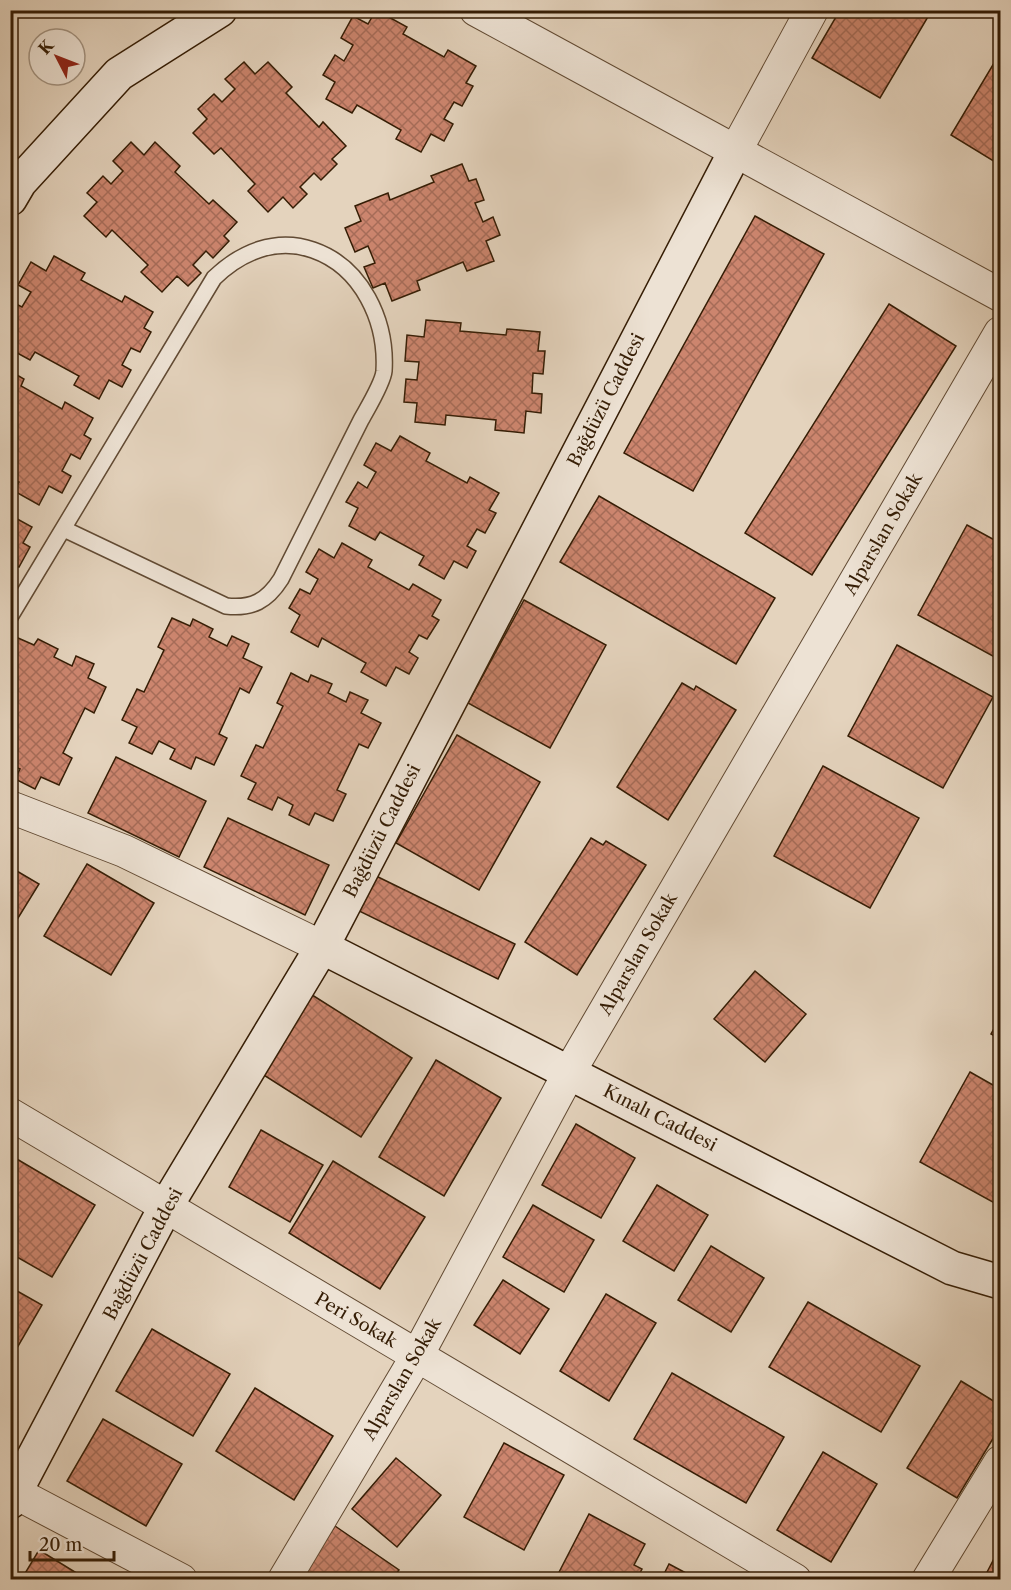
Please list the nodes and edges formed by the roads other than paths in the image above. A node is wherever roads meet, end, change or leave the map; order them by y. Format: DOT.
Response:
graph roads {
  1 [pos="220,10"];
  2 [pos="476,10"];
  3 [pos="812,10"];
  4 [pos="736,150"];
  5 [pos="10,199"];
  6 [pos="1000,295"];
  7 [pos="1000,333"];
  8 [pos="64,529"];
  9 [pos="10,617"];
  10 [pos="10,807"];
  11 [pos="322,947"];
  12 [pos="570,1071"];
  13 [pos="10,1114"];
  14 [pos="165,1208"];
  15 [pos="1000,1282"];
  16 [pos="417,1356"];
  17 [pos="1000,1462"];
  18 [pos="12,1495"];
  19 [pos="181,1580"];
  20 [pos="284,1580"];
  21 [pos="795,1580"];
  22 [pos="928,1580"];
  1 -- 5 [label="street"];
  2 -- 4 [label="street"];
  3 -- 4 [label="street"];
  4 -- 6 [label="street"];
  4 -- 11 [label="street, Bağdüzü Caddesi"];
  7 -- 12 [label="street, Alparslan Sokak"];
  8 -- 8 [label="lane"];
  8 -- 9 [label="lane"];
  10 -- 11 [label="street"];
  11 -- 12 [label="street, Kınalı Caddesi"];
  11 -- 14 [label="street, Bağdüzü Caddesi"];
  12 -- 15 [label="street, Kınalı Caddesi"];
  12 -- 16 [label="street, Alparslan Sokak"];
  13 -- 14 [label="street, Peri Sokak"];
  14 -- 16 [label="street, Peri Sokak"];
  14 -- 18 [label="street, Bağdüzü Caddesi"];
  16 -- 20 [label="street, Alparslan Sokak"];
  16 -- 21 [label="street, Peri Sokak"];
  17 -- 22 [label="street"];
  18 -- 19 [label="street"];
}
